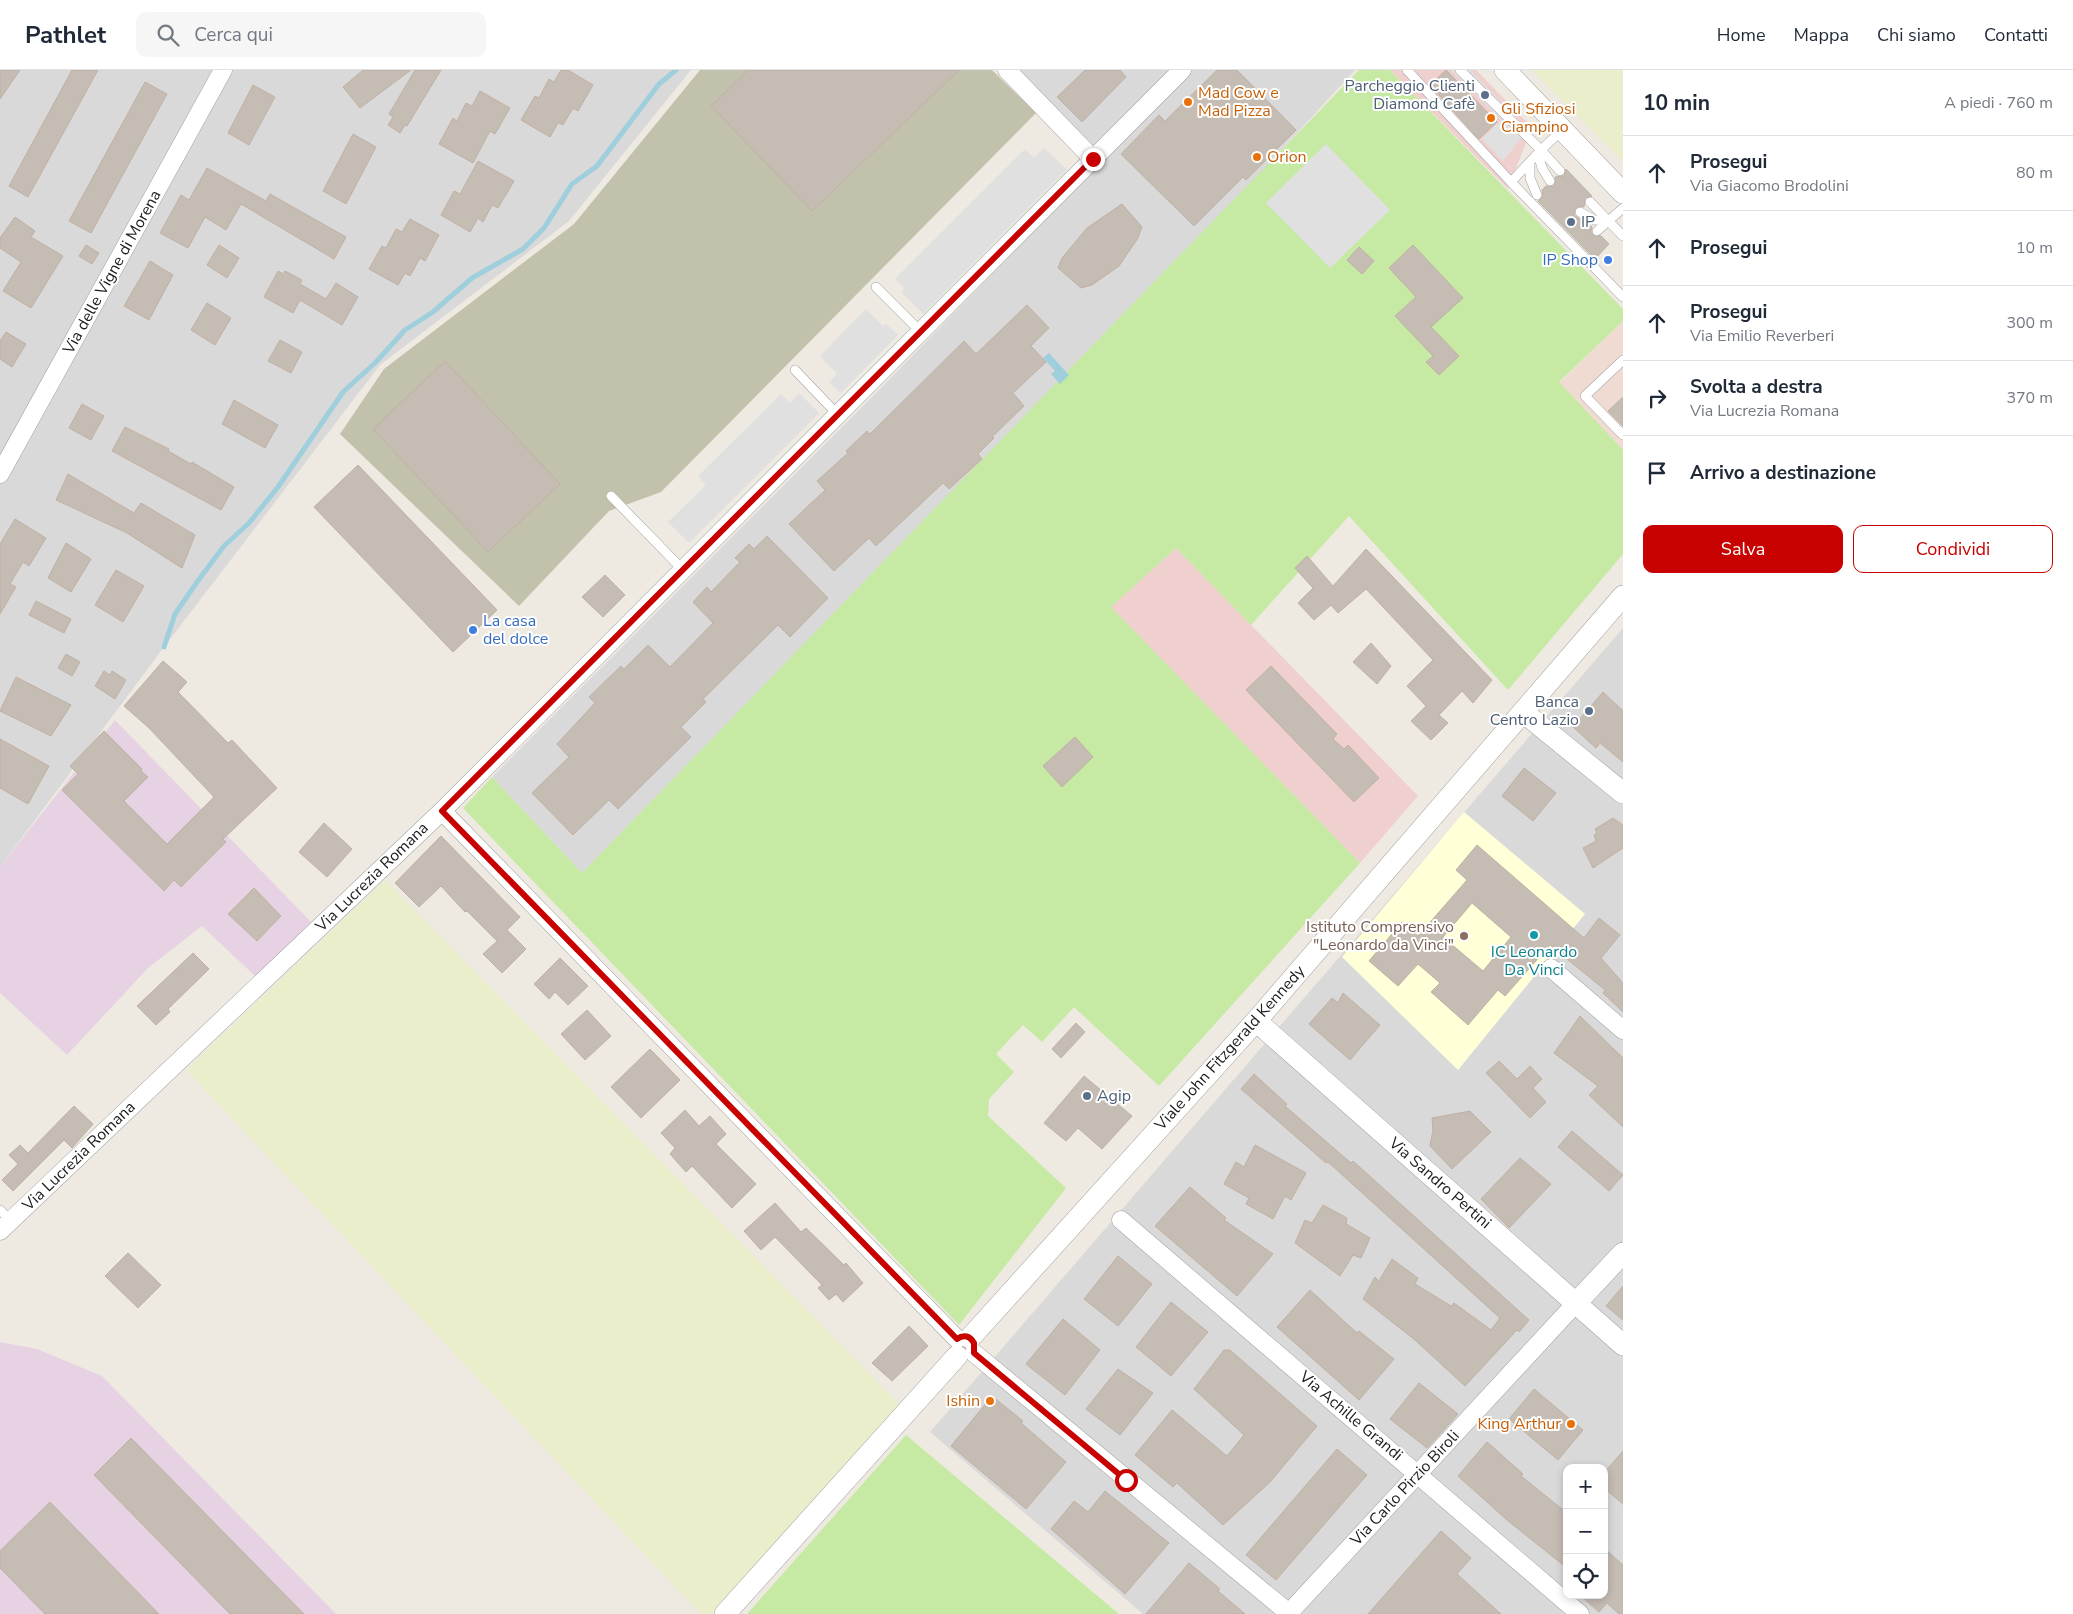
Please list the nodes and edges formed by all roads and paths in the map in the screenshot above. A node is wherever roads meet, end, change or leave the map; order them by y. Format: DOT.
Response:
graph roads {
  1 [pos="223,70"];
  2 [pos="1007,70"];
  3 [pos="1182,70"];
  4 [pos="1407,70"];
  5 [pos="1460,70"];
  6 [pos="1505,70"];
  7 [pos="1562,130"];
  8 [pos="1540,152"];
  9 [pos="1093,159"];
  10 [pos="1530,162"];
  11 [pos="1560,171"];
  12 [pos="1550,181"];
  13 [pos="1510,182"];
  14 [pos="1623,194"];
  15 [pos="1537,195"];
  16 [pos="1590,202"];
  17 [pos="1623,208"];
  18 [pos="1580,212"];
  19 [pos="1608,221"];
  20 [pos="1597,232"];
  21 [pos="1623,236"];
  22 [pos="876,287"];
  23 [pos="1623,296"];
  24 [pos="921,332"];
  25 [pos="1623,360"];
  26 [pos="795,370"];
  27 [pos="838,416"];
  28 [pos="1623,435"];
  29 [pos="0,474"];
  30 [pos="611,496"];
  31 [pos="683,570"];
  32 [pos="1623,596"];
  33 [pos="1523,712"];
  34 [pos="1623,793"];
  35 [pos="442,811"];
  36 [pos="1552,968"];
  37 [pos="1256,1021"];
  38 [pos="1623,1030"];
  39 [pos="1121,1220"];
  40 [pos="4,1221"];
  41 [pos="1623,1253"];
  42 [pos="1576,1303"];
  43 [pos="1623,1345"];
  44 [pos="964,1346"];
  45 [pos="1418,1473"];
  46 [pos="725,1614"];
  47 [pos="1289,1614"];
  48 [pos="1580,1614"];
  1 -- 29 [label="street, Via delle Vigne di Morena"];
  2 -- 9 [label="street"];
  3 -- 9 [label="street, Via Lucrezia Romana"];
  4 -- 13 [label="lane"];
  5 -- 8 [label="lane"];
  6 -- 7 [label="street"];
  7 -- 8 [label="lane"];
  7 -- 14 [label="street"];
  8 -- 10 [label="lane"];
  8 -- 11 [label="lane"];
  8 -- 12 [label="lane"];
  9 -- 24 [label="street, Via Lucrezia Romana"];
  10 -- 13 [label="lane"];
  10 -- 15 [label="lane"];
  13 -- 23 [label="lane"];
  16 -- 19 [label="lane"];
  17 -- 19 [label="lane"];
  18 -- 19 [label="lane"];
  19 -- 20 [label="lane"];
  19 -- 21 [label="lane"];
  22 -- 24 [label="lane"];
  24 -- 27 [label="street, Via Lucrezia Romana"];
  25 -- 28 [label="lane"];
  26 -- 27 [label="lane"];
  27 -- 31 [label="street, Via Lucrezia Romana"];
  30 -- 31 [label="lane"];
  31 -- 35 [label="street, Via Lucrezia Romana"];
  32 -- 33 [label="street, Viale John Fitzgerald Kennedy"];
  33 -- 34 [label="street"];
  33 -- 37 [label="street, Viale John Fitzgerald Kennedy"];
  35 -- 40 [label="street, Via Lucrezia Romana"];
  35 -- 44 [label="street"];
  36 -- 38 [label="street"];
  37 -- 42 [label="street, Via Sandro Pertini"];
  37 -- 44 [label="street, Viale John Fitzgerald Kennedy"];
  39 -- 45 [label="street, Via Achille Grandi"];
  41 -- 42 [label="street, Via Carlo Pirzio Biroli"];
  42 -- 43 [label="street, Via Sandro Pertini"];
  42 -- 45 [label="street, Via Carlo Pirzio Biroli"];
  44 -- 46 [label="street, Viale John Fitzgerald Kennedy"];
  44 -- 47 [label="street"];
  45 -- 47 [label="street, Via Carlo Pirzio Biroli"];
  45 -- 48 [label="street, Via Achille Grandi"];
}
